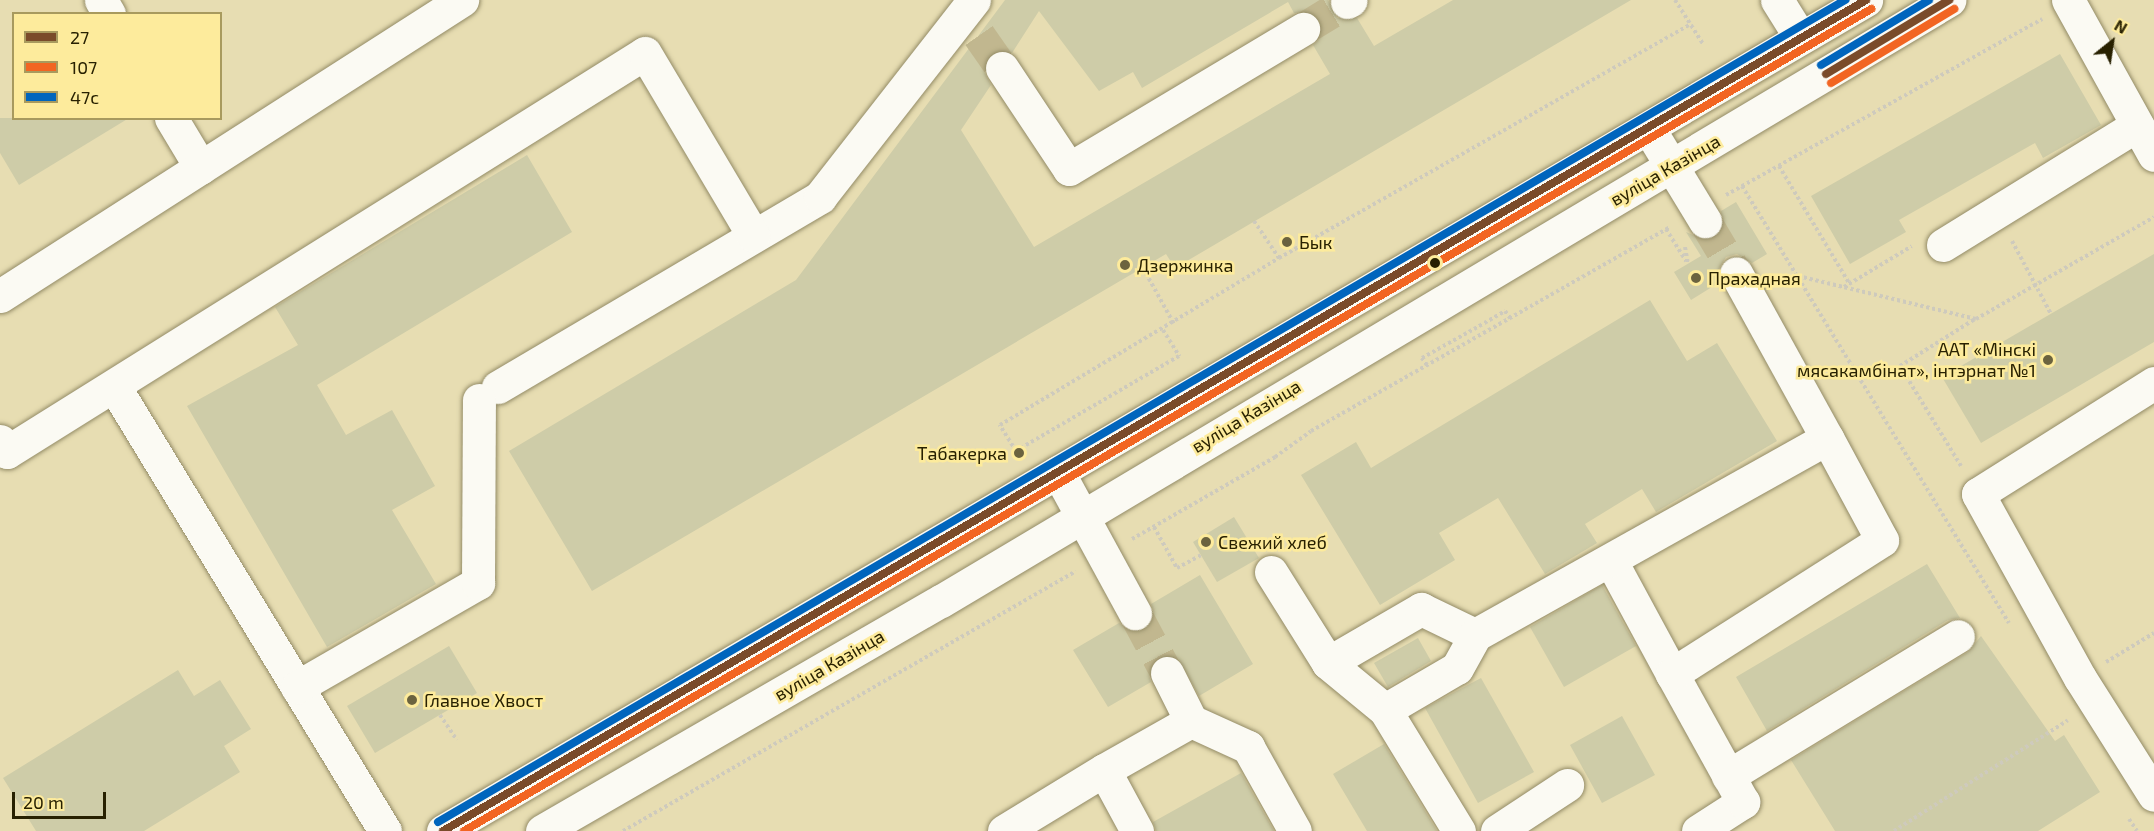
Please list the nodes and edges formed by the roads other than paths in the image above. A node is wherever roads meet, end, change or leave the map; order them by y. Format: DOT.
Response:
graph roads {
  1 [pos="462,0"];
  2 [pos="1777,0"];
  3 [pos="1866,0"];
  4 [pos="1946,1"];
  5 [pos="2069,2"];
  6 [pos="972,16"];
  7 [pos="1303,29"];
  8 [pos="1800,37"];
  9 [pos="1002,68"];
  10 [pos="172,120"];
  11 [pos="2137,125"];
  12 [pos="1649,129"];
  13 [pos="2154,155"];
  14 [pos="1670,167"];
  15 [pos="201,168"];
  16 [pos="1701,216"];
  17 [pos="753,235"];
  18 [pos="1943,245"];
  19 [pos="1736,273"];
  20 [pos="0,296"];
  21 [pos="2154,383"];
  22 [pos="114,386"];
  23 [pos="1827,438"];
  24 [pos="2,450"];
  25 [pos="1058,472"];
  26 [pos="1081,514"];
  27 [pos="1611,561"];
  28 [pos="1270,572"];
  29 [pos="1135,613"];
  30 [pos="1474,634"];
  31 [pos="1958,636"];
  32 [pos="1329,663"];
  33 [pos="1167,673"];
  34 [pos="1672,674"];
  35 [pos="297,687"];
  36 [pos="1385,710"];
  37 [pos="1191,721"];
  38 [pos="624,727"];
  39 [pos="1104,770"];
  40 [pos="646,771"];
  41 [pos="1728,776"];
  42 [pos="1567,785"];
  43 [pos="2154,795"];
  44 [pos="385,831"];
  45 [pos="443,831"];
  46 [pos="542,831"];
  47 [pos="1004,831"];
  48 [pos="1137,831"];
  49 [pos="1295,831"];
  50 [pos="1459,831"];
  51 [pos="1497,831"];
  52 [pos="1698,831"];
  1 -- 15 [label="main road"];
  2 -- 8 [label="main road"];
  3 -- 8 [label="main road"];
  4 -- 14 [label="main road, вуліца Казінца"];
  5 -- 11 [label="main road"];
  6 -- 17 [label="main road"];
  7 -- 9 [label="main road"];
  8 -- 12 [label="main road"];
  10 -- 15 [label="main road"];
  11 -- 13 [label="main road"];
  11 -- 18 [label="main road"];
  12 -- 14 [label="main road"];
  12 -- 25 [label="main road"];
  14 -- 16 [label="main road"];
  14 -- 26 [label="main road, вуліца Казінца"];
  15 -- 20 [label="main road"];
  17 -- 22 [label="main road"];
  17 -- 35 [label="main road"];
  19 -- 23 [label="main road"];
  21 -- 43 [label="main road"];
  22 -- 24 [label="main road"];
  22 -- 35 [label="main road"];
  23 -- 27 [label="main road"];
  23 -- 34 [label="main road"];
  25 -- 26 [label="main road"];
  25 -- 38 [label="main road"];
  26 -- 29 [label="main road"];
  26 -- 40 [label="main road, вуліца Казінца"];
  27 -- 30 [label="main road"];
  27 -- 34 [label="main road"];
  28 -- 32 [label="main road"];
  30 -- 32 [label="main road"];
  30 -- 36 [label="main road"];
  31 -- 41 [label="main road"];
  32 -- 36 [label="main road"];
  33 -- 37 [label="main road"];
  34 -- 41 [label="main road"];
  35 -- 44 [label="main road"];
  36 -- 50 [label="main road"];
  37 -- 39 [label="main road"];
  37 -- 49 [label="main road"];
  38 -- 40 [label="main road"];
  38 -- 45 [label="main road"];
  39 -- 47 [label="main road"];
  39 -- 48 [label="main road"];
  40 -- 46 [label="main road, вуліца Казінца"];
  41 -- 52 [label="main road"];
  42 -- 51 [label="main road"];
}
